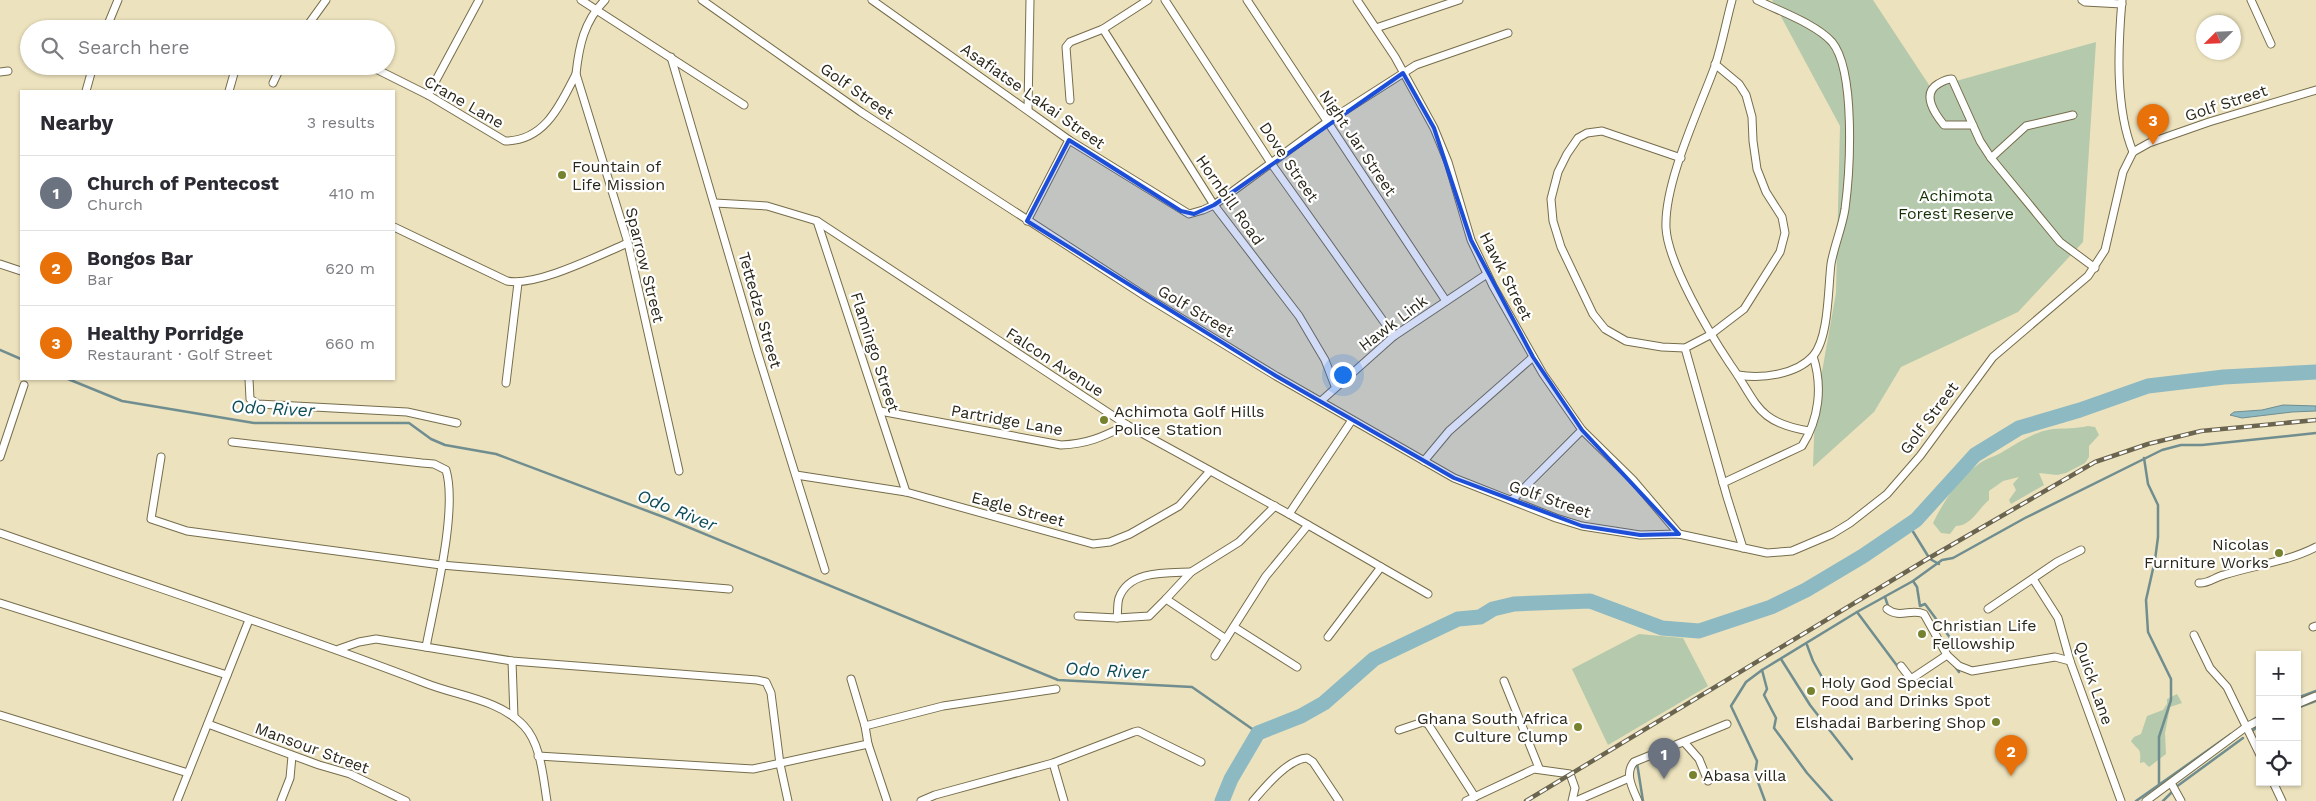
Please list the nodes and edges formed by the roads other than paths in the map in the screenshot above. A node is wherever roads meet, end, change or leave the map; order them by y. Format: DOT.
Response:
graph roads {
  1 [pos="118,0"];
  2 [pos="326,0"];
  3 [pos="479,0"];
  4 [pos="581,0"];
  5 [pos="605,0"];
  6 [pos="702,0"];
  7 [pos="872,0"];
  8 [pos="1148,0"];
  9 [pos="1165,0"];
  10 [pos="1247,0"];
  11 [pos="1357,0"];
  12 [pos="1459,0"];
  13 [pos="1732,0"];
  14 [pos="1756,0"];
  15 [pos="2082,0"];
  16 [pos="2251,0"];
  17 [pos="1028,1"];
  18 [pos="2122,2"];
  19 [pos="595,11"];
  20 [pos="110,20"];
  21 [pos="312,20"];
  22 [pos="1376,28"];
  23 [pos="1103,29"];
  24 [pos="1508,34"];
  25 [pos="2270,44"];
  26 [pos="671,57"];
  27 [pos="1715,64"];
  28 [pos="8,71"];
  29 [pos="0,72"];
  30 [pos="1403,73"];
  31 [pos="576,74"];
  32 [pos="90,75"];
  33 [pos="234,75"];
  34 [pos="276,75"];
  35 [pos="389,75"];
  36 [pos="273,82"];
  37 [pos="86,90"];
  38 [pos="229,90"];
  39 [pos="2316,90"];
  40 [pos="428,94"];
  41 [pos="1070,100"];
  42 [pos="744,104"];
  43 [pos="1028,109"];
  44 [pos="2073,115"];
  45 [pos="1328,122"];
  46 [pos="1973,125"];
  47 [pos="1069,140"];
  48 [pos="2133,152"];
  49 [pos="1681,158"];
  50 [pos="1991,158"];
  51 [pos="1271,163"];
  52 [pos="715,203"];
  53 [pos="1214,204"];
  54 [pos="817,221"];
  55 [pos="1027,221"];
  56 [pos="395,226"];
  57 [pos="628,243"];
  58 [pos="0,264"];
  59 [pos="2095,268"];
  60 [pos="20,269"];
  61 [pos="1487,274"];
  62 [pos="518,283"];
  63 [pos="1446,301"];
  64 [pos="1710,335"];
  65 [pos="1394,336"];
  66 [pos="1685,348"];
  67 [pos="1813,356"];
  68 [pos="1532,357"];
  69 [pos="1738,375"];
  70 [pos="248,380"];
  71 [pos="506,383"];
  72 [pos="24,385"];
  73 [pos="1335,386"];
  74 [pos="1320,401"];
  75 [pos="880,411"];
  76 [pos="1352,420"];
  77 [pos="457,423"];
  78 [pos="1127,425"];
  79 [pos="1582,430"];
  80 [pos="1809,431"];
  81 [pos="232,442"];
  82 [pos="0,457"];
  83 [pos="161,457"];
  84 [pos="1424,461"];
  85 [pos="679,471"];
  86 [pos="1210,471"];
  87 [pos="796,475"];
  88 [pos="1723,483"];
  89 [pos="906,492"];
  90 [pos="1512,500"];
  91 [pos="1275,506"];
  92 [pos="1289,514"];
  93 [pos="1308,525"];
  94 [pos="0,534"];
  95 [pos="1679,534"];
  96 [pos="2316,547"];
  97 [pos="1743,548"];
  98 [pos="2081,550"];
  99 [pos="441,565"];
  100 [pos="1381,567"];
  101 [pos="825,570"];
  102 [pos="1191,572"];
  103 [pos="2034,579"];
  104 [pos="2199,583"];
  105 [pos="729,589"];
  106 [pos="1428,594"];
  107 [pos="1166,599"];
  108 [pos="0,603"];
  109 [pos="1887,609"];
  110 [pos="1988,609"];
  111 [pos="1078,616"];
  112 [pos="1117,618"];
  113 [pos="249,620"];
  114 [pos="1234,627"];
  115 [pos="2194,635"];
  116 [pos="1328,637"];
  117 [pos="1226,639"];
  118 [pos="426,647"];
  119 [pos="339,649"];
  120 [pos="1947,655"];
  121 [pos="1215,656"];
  122 [pos="512,661"];
  123 [pos="2070,661"];
  124 [pos="1901,666"];
  125 [pos="1297,667"];
  126 [pos="227,675"];
  127 [pos="851,679"];
  128 [pos="1504,681"];
  129 [pos="1056,690"];
  130 [pos="2316,696"];
  131 [pos="2301,702"];
  132 [pos="0,715"];
  133 [pos="514,717"];
  134 [pos="2256,722"];
  135 [pos="208,724"];
  136 [pos="1727,724"];
  137 [pos="865,726"];
  138 [pos="2246,727"];
  139 [pos="1399,730"];
  140 [pos="1684,742"];
  141 [pos="868,744"];
  142 [pos="2256,747"];
  143 [pos="292,756"];
  144 [pos="538,756"];
  145 [pos="1201,762"];
  146 [pos="780,764"];
  147 [pos="1054,764"];
  148 [pos="1539,768"];
  149 [pos="188,773"];
  150 [pos="1629,778"];
  151 [pos="1708,781"];
  152 [pos="2171,783"];
  153 [pos="2275,786"];
  154 [pos="1475,796"];
  155 [pos="936,798"];
  156 [pos="177,801"];
  157 [pos="282,801"];
  158 [pos="406,801"];
  159 [pos="547,801"];
  160 [pos="788,801"];
  161 [pos="886,801"];
  162 [pos="921,801"];
  163 [pos="1064,801"];
  164 [pos="1253,801"];
  165 [pos="1339,801"];
  166 [pos="1466,801"];
  167 [pos="1574,801"];
  168 [pos="1638,801"];
  169 [pos="2121,801"];
  170 [pos="2146,801"];
  171 [pos="2181,801"];
  172 [pos="2282,801"];
  1 -- 20 [label="street"];
  2 -- 21 [label="street"];
  3 -- 40 [label="street"];
  4 -- 19 [label="street"];
  5 -- 19 [label="street, Sparrow Street"];
  6 -- 55 [label="street, Golf Street"];
  7 -- 43 [label="street, Asafiatse Lakai Street"];
  8 -- 23 [label="street"];
  9 -- 51 [label="street, Dove Street"];
  10 -- 45 [label="street, Night Jar Street"];
  11 -- 22 [label="street, Hawk Street"];
  12 -- 22 [label="street"];
  13 -- 27 [label="street"];
  14 -- 67 [label="street"];
  15 -- 18 [label="street"];
  16 -- 25 [label="street"];
  17 -- 43 [label="street"];
  18 -- 48 [label="street"];
  19 -- 26 [label="street"];
  19 -- 31 [label="street, Sparrow Street"];
  22 -- 30 [label="street, Hawk Street"];
  23 -- 41 [label="street"];
  23 -- 53 [label="street, Hornbill Road"];
  24 -- 30 [label="street"];
  26 -- 42 [label="street"];
  26 -- 52 [label="street, Tettedze Street"];
  27 -- 49 [label="street"];
  27 -- 64 [label="street"];
  28 -- 29 [label="street"];
  30 -- 45 [label="street"];
  30 -- 61 [label="street, Hawk Street"];
  31 -- 40 [label="street, Crane Lane"];
  31 -- 57 [label="street, Sparrow Street"];
  32 -- 37 [label="street"];
  33 -- 38 [label="street"];
  34 -- 36 [label="street"];
  35 -- 40 [label="street, Crane Lane"];
  39 -- 48 [label="street, Golf Street"];
  43 -- 47 [label="street, Asafiatse Lakai Street"];
  44 -- 50 [label="street"];
  45 -- 51 [label="street"];
  45 -- 63 [label="street, Night Jar Street"];
  46 -- 46 [label="street"];
  46 -- 50 [label="street"];
  47 -- 53 [label="street, Asafiatse Lakai Street"];
  47 -- 55 [label="street"];
  48 -- 59 [label="street, Golf Street"];
  49 -- 64 [label="street"];
  49 -- 66 [label="street"];
  50 -- 59 [label="street"];
  51 -- 53 [label="street"];
  51 -- 65 [label="street, Dove Street"];
  52 -- 54 [label="street, Falcon Avenue"];
  52 -- 87 [label="street, Tettedze Street"];
  53 -- 73 [label="street, Hornbill Road"];
  54 -- 75 [label="street, Flamingo Street"];
  54 -- 78 [label="street, Falcon Avenue"];
  55 -- 74 [label="street, Golf Street"];
  56 -- 62 [label="street"];
  57 -- 62 [label="street"];
  57 -- 85 [label="street, Sparrow Street"];
  58 -- 60 [label="street"];
  59 -- 97 [label="street, Golf Street"];
  61 -- 63 [label="street, Hawk Link"];
  61 -- 68 [label="street, Hawk Street"];
  62 -- 71 [label="street"];
  63 -- 65 [label="street, Hawk Link"];
  64 -- 66 [label="street"];
  64 -- 69 [label="street"];
  65 -- 73 [label="street, Hawk Link"];
  66 -- 88 [label="street"];
  67 -- 69 [label="street"];
  67 -- 80 [label="street"];
  68 -- 79 [label="street, Hawk Street"];
  68 -- 84 [label="street"];
  69 -- 80 [label="street"];
  70 -- 77 [label="street"];
  72 -- 82 [label="street"];
  73 -- 74 [label="street, Hawk Link"];
  74 -- 76 [label="street, Golf Street"];
  75 -- 78 [label="street, Partridge Lane"];
  75 -- 89 [label="street, Flamingo Street"];
  76 -- 84 [label="street, Golf Street"];
  76 -- 92 [label="street"];
  78 -- 86 [label="street, Falcon Avenue"];
  79 -- 90 [label="street"];
  79 -- 95 [label="street, Hawk Street"];
  80 -- 88 [label="street"];
  81 -- 99 [label="street"];
  83 -- 99 [label="street"];
  84 -- 90 [label="street, Golf Street"];
  86 -- 89 [label="street, Eagle Street"];
  86 -- 91 [label="street, Falcon Avenue"];
  87 -- 89 [label="street, Eagle Street"];
  87 -- 101 [label="street, Tettedze Street"];
  88 -- 97 [label="street"];
  90 -- 95 [label="street, Golf Street"];
  91 -- 92 [label="street, Falcon Avenue"];
  91 -- 102 [label="street"];
  92 -- 93 [label="street, Falcon Avenue"];
  93 -- 100 [label="street, Falcon Avenue"];
  93 -- 114 [label="street"];
  94 -- 113 [label="street"];
  95 -- 97 [label="street, Golf Street"];
  96 -- 104 [label="street"];
  98 -- 103 [label="street"];
  99 -- 105 [label="street"];
  99 -- 118 [label="street"];
  100 -- 106 [label="street, Falcon Avenue"];
  100 -- 116 [label="street"];
  102 -- 107 [label="street"];
  102 -- 112 [label="street"];
  103 -- 110 [label="street"];
  103 -- 123 [label="street, Quick Lane"];
  107 -- 112 [label="street"];
  107 -- 117 [label="street"];
  108 -- 126 [label="street"];
  109 -- 120 [label="street"];
  111 -- 112 [label="street"];
  113 -- 119 [label="street"];
  113 -- 126 [label="street"];
  114 -- 117 [label="street"];
  114 -- 125 [label="street"];
  115 -- 138 [label="street"];
  117 -- 121 [label="street"];
  118 -- 119 [label="street"];
  118 -- 122 [label="street"];
  119 -- 133 [label="street"];
  120 -- 123 [label="street"];
  120 -- 124 [label="street"];
  122 -- 133 [label="street"];
  122 -- 146 [label="street"];
  123 -- 169 [label="street, Quick Lane"];
  126 -- 135 [label="street"];
  127 -- 137 [label="street"];
  128 -- 148 [label="street"];
  129 -- 137 [label="street"];
  130 -- 131 [label="street"];
  132 -- 149 [label="street"];
  133 -- 144 [label="street"];
  134 -- 138 [label="street"];
  135 -- 143 [label="street, Mansour Street"];
  135 -- 149 [label="street"];
  136 -- 140 [label="street"];
  137 -- 141 [label="street"];
  138 -- 142 [label="street"];
  138 -- 152 [label="street"];
  139 -- 154 [label="street"];
  140 -- 150 [label="street"];
  140 -- 151 [label="street"];
  141 -- 146 [label="street"];
  141 -- 161 [label="street"];
  143 -- 157 [label="street"];
  143 -- 158 [label="street, Mansour Street"];
  144 -- 146 [label="street"];
  144 -- 159 [label="street"];
  145 -- 147 [label="street"];
  146 -- 160 [label="street"];
  147 -- 155 [label="street"];
  147 -- 163 [label="street"];
  148 -- 154 [label="street"];
  148 -- 167 [label="street"];
  149 -- 156 [label="street"];
  150 -- 167 [label="street"];
  150 -- 168 [label="street"];
  152 -- 170 [label="street"];
  152 -- 171 [label="street"];
  153 -- 172 [label="street"];
  154 -- 166 [label="street"];
  155 -- 162 [label="street"];
  164 -- 165 [label="street"];
}
